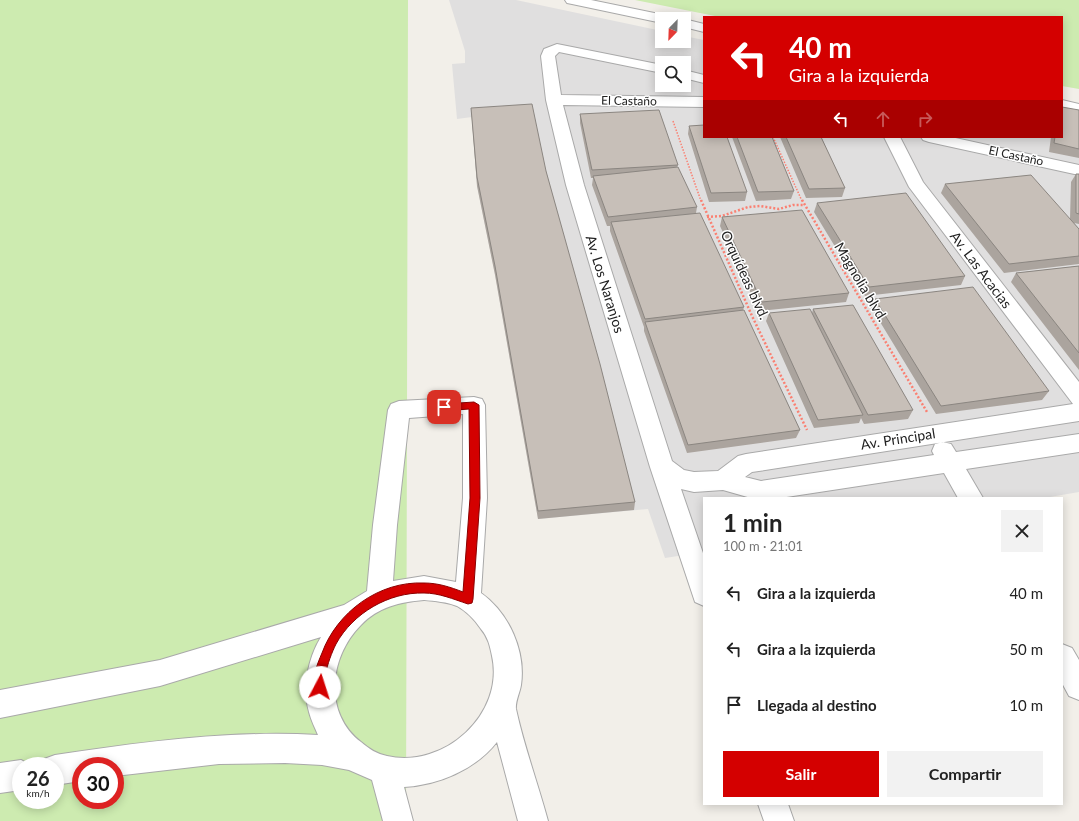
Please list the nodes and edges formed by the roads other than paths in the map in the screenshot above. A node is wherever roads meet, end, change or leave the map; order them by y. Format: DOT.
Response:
graph roads {
  1 [pos="572,0"];
  2 [pos="655,17"];
  3 [pos="691,25"];
  4 [pos="703,28"];
  5 [pos="655,68"];
  6 [pos="691,76"];
  7 [pos="703,79"];
  8 [pos="554,100"];
  9 [pos="703,102"];
  10 [pos="1063,105"];
  11 [pos="1079,109"];
  12 [pos="892,138"];
  13 [pos="934,138"];
  14 [pos="1079,170"];
  15 [pos="1079,398"];
  16 [pos="1079,412"];
  17 [pos="935,434"];
  18 [pos="1079,443"];
  19 [pos="951,462"];
  20 [pos="662,467"];
  21 [pos="723,480"];
  22 [pos="970,497"];
  23 [pos="703,591"];
  24 [pos="378,597"];
  25 [pos="468,599"];
  26 [pos="352,615"];
  27 [pos="1063,659"];
  28 [pos="1079,686"];
  29 [pos="0,704"];
  30 [pos="502,708"];
  31 [pos="354,756"];
  32 [pos="64,769"];
  33 [pos="384,770"];
  34 [pos="12,776"];
  35 [pos="0,778"];
  36 [pos="773,805"];
  37 [pos="398,821"];
  38 [pos="533,821"];
  39 [pos="778,821"];
  1 -- 2 [label="street"];
  3 -- 4 [label="street"];
  5 -- 8 [label="street, Av. Los Naranjos"];
  6 -- 7 [label="street"];
  8 -- 9 [label="street, El Castaño"];
  8 -- 20 [label="street, Av. Los Naranjos"];
  10 -- 11 [label="street"];
  12 -- 15 [label="street, Av. Las Acacias"];
  13 -- 14 [label="street, El Castaño"];
  16 -- 17 [label="street, Av. Principal"];
  17 -- 19 [label="street"];
  17 -- 21 [label="street, Av. Principal"];
  18 -- 19 [label="street"];
  19 -- 21 [label="street"];
  19 -- 22 [label="street"];
  20 -- 21 [label="street"];
  20 -- 23 [label="street, Av. Los Naranjos"];
  24 -- 25 [label="street"];
  24 -- 25 [label="street"];
  24 -- 26 [label="street"];
  25 -- 30 [label="street"];
  26 -- 29 [label="street"];
  26 -- 31 [label="street"];
  27 -- 28 [label="street"];
  30 -- 33 [label="street"];
  30 -- 38 [label="street"];
  31 -- 32 [label="street"];
  31 -- 33 [label="street"];
  33 -- 37 [label="street"];
  34 -- 35 [label="street"];
  36 -- 39 [label="street"];
}
